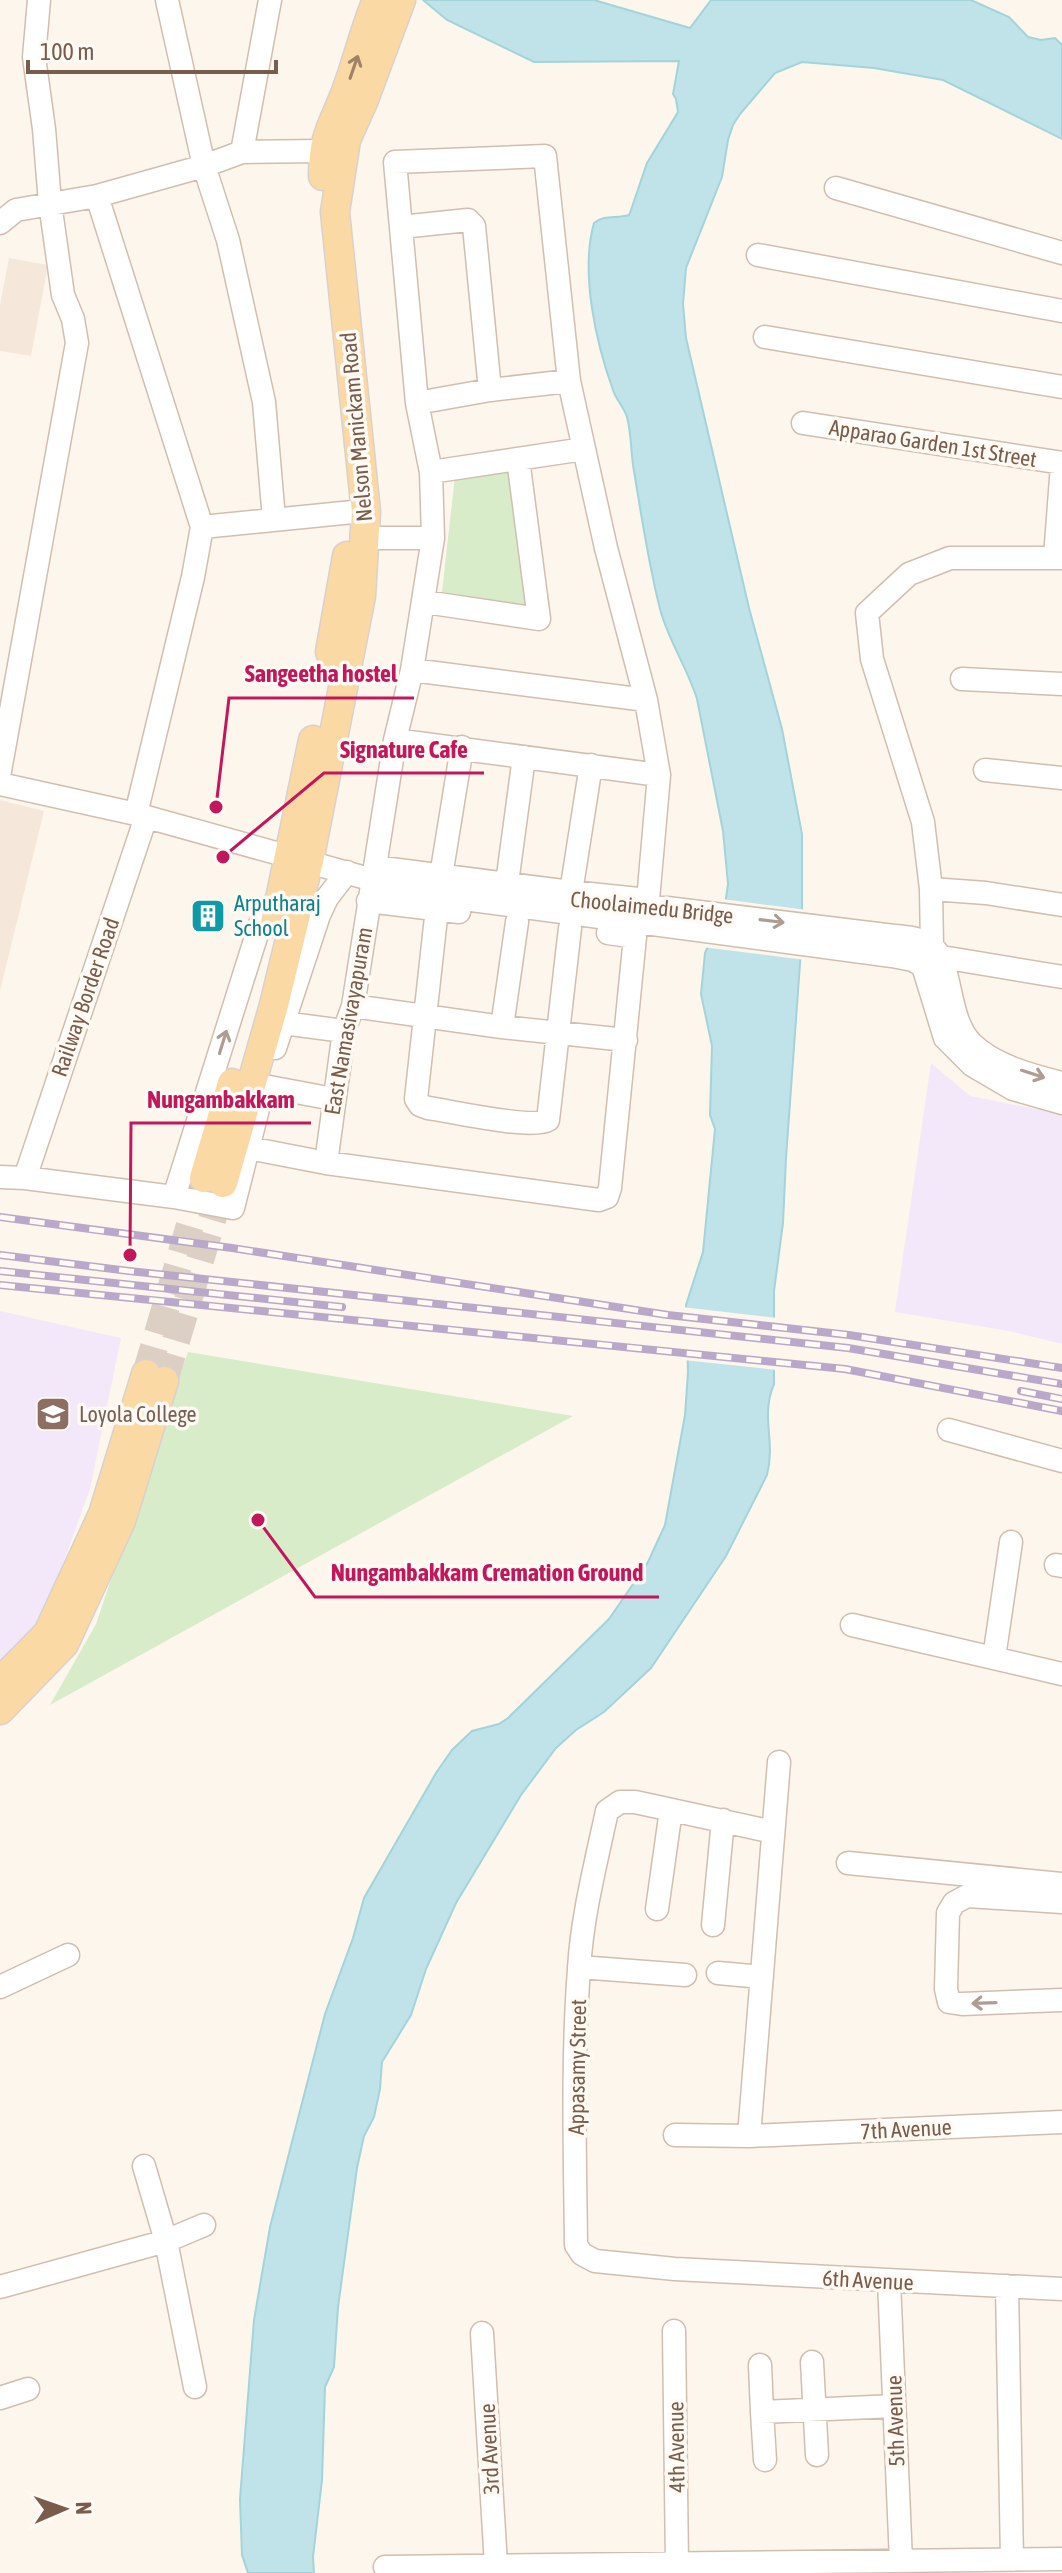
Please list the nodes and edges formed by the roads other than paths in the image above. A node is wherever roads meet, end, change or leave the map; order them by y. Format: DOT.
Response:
graph roads {
  1 [pos="39,0"];
  2 [pos="167,0"];
  3 [pos="270,0"];
  4 [pos="387,4"];
  5 [pos="323,151"];
  6 [pos="242,152"];
  7 [pos="204,166"];
  8 [pos="836,188"];
  9 [pos="97,196"];
  10 [pos="50,203"];
  11 [pos="0,223"];
  12 [pos="401,227"];
  13 [pos="1062,253"];
  14 [pos="758,255"];
  15 [pos="1062,311"];
  16 [pos="765,337"];
  17 [pos="569,381"];
  18 [pos="1062,387"];
  19 [pos="490,390"];
  20 [pos="417,403"];
  21 [pos="803,423"];
  22 [pos="584,449"];
  23 [pos="518,459"];
  24 [pos="1062,464"];
  25 [pos="431,472"];
  26 [pos="353,512"];
  27 [pos="274,519"];
  28 [pos="202,527"];
  29 [pos="365,538"];
  30 [pos="433,538"];
  31 [pos="1058,557"];
  32 [pos="425,602"];
  33 [pos="412,670"];
  34 [pos="962,679"];
  35 [pos="1062,684"];
  36 [pos="646,700"];
  37 [pos="395,740"];
  38 [pos="462,747"];
  39 [pos="524,757"];
  40 [pos="591,765"];
  41 [pos="985,770"];
  42 [pos="0,771"];
  43 [pos="659,775"];
  44 [pos="1062,778"];
  45 [pos="0,784"];
  46 [pos="141,816"];
  47 [pos="300,859"];
  48 [pos="347,872"];
  49 [pos="441,876"];
  50 [pos="372,883"];
  51 [pos="507,883"];
  52 [pos="931,889"];
  53 [pos="571,892"];
  54 [pos="282,894"];
  55 [pos="1062,905"];
  56 [pos="437,908"];
  57 [pos="517,922"];
  58 [pos="570,928"];
  59 [pos="932,956"];
  60 [pos="1062,977"];
  61 [pos="353,1006"];
  62 [pos="423,1016"];
  63 [pos="283,1023"];
  64 [pos="502,1027"];
  65 [pos="344,1031"];
  66 [pos="558,1032"];
  67 [pos="626,1040"];
  68 [pos="1062,1083"];
  69 [pos="264,1086"];
  70 [pos="333,1099"];
  71 [pos="1062,1103"];
  72 [pos="249,1148"];
  73 [pos="326,1163"];
  74 [pos="0,1177"];
  75 [pos="25,1178"];
  76 [pos="174,1197"];
  77 [pos="155,1378"];
  78 [pos="949,1430"];
  79 [pos="1062,1461"];
  80 [pos="1011,1542"];
  81 [pos="852,1625"];
  82 [pos="994,1658"];
  83 [pos="1062,1674"];
  84 [pos="3,1693"];
  85 [pos="779,1762"];
  86 [pos="671,1810"];
  87 [pos="723,1820"];
  88 [pos="773,1832"];
  89 [pos="848,1863"];
  90 [pos="1062,1884"];
  91 [pos="1062,1902"];
  92 [pos="657,1909"];
  93 [pos="713,1925"];
  94 [pos="68,1955"];
  95 [pos="579,1967"];
  96 [pos="718,1973"];
  97 [pos="685,1975"];
  98 [pos="762,1977"];
  99 [pos="0,1987"];
  100 [pos="1062,2000"];
  101 [pos="1062,2122"];
  102 [pos="675,2135"];
  103 [pos="749,2136"];
  104 [pos="144,2166"];
  105 [pos="204,2225"];
  106 [pos="166,2241"];
  107 [pos="675,2269"];
  108 [pos="889,2281"];
  109 [pos="1007,2286"];
  110 [pos="0,2287"];
  111 [pos="1062,2289"];
  112 [pos="674,2331"];
  113 [pos="482,2333"];
  114 [pos="812,2362"];
  115 [pos="760,2365"];
  116 [pos="195,2387"];
  117 [pos="28,2389"];
  118 [pos="0,2398"];
  119 [pos="894,2406"];
  120 [pos="814,2410"];
  121 [pos="762,2412"];
  122 [pos="817,2455"];
  123 [pos="765,2460"];
  124 [pos="1062,2559"];
  125 [pos="1012,2560"];
  126 [pos="901,2561"];
  127 [pos="677,2564"];
  128 [pos="496,2565"];
  129 [pos="385,2567"];
  1 -- 10 [label="street"];
  2 -- 7 [label="street"];
  3 -- 6 [label="street"];
  5 -- 4 [label="main road, Nelson Manickam Road, one-way"];
  4 -- 29 [label="main road, Nelson Manickam Road"];
  5 -- 6 [label="street"];
  5 -- 26 [label="main road, Nelson Manickam Road"];
  6 -- 7 [label="street"];
  7 -- 9 [label="street"];
  7 -- 27 [label="street"];
  8 -- 13 [label="street"];
  9 -- 10 [label="street"];
  9 -- 28 [label="street"];
  10 -- 11 [label="street"];
  10 -- 42 [label="street"];
  12 -- 17 [label="street, East Namasivayapuram"];
  12 -- 19 [label="street"];
  12 -- 20 [label="street, East Namasivayapuram"];
  14 -- 15 [label="street"];
  16 -- 18 [label="street"];
  17 -- 19 [label="street"];
  17 -- 22 [label="street"];
  19 -- 20 [label="street"];
  20 -- 25 [label="street, East Namasivayapuram"];
  21 -- 24 [label="street, Apparao Garden 1st Street"];
  22 -- 23 [label="street"];
  22 -- 36 [label="street"];
  23 -- 25 [label="street"];
  23 -- 32 [label="street"];
  24 -- 31 [label="street"];
  25 -- 30 [label="street, East Namasivayapuram"];
  26 -- 27 [label="street"];
  26 -- 47 [label="main road, Nelson Manickam Road"];
  27 -- 28 [label="street"];
  28 -- 46 [label="street, Railway Border Road"];
  29 -- 30 [label="street"];
  29 -- 47 [label="main road, Nelson Manickam Road"];
  30 -- 32 [label="street, East Namasivayapuram"];
  31 -- 52 [label="street"];
  32 -- 33 [label="street, East Namasivayapuram"];
  33 -- 36 [label="street"];
  33 -- 37 [label="street, East Namasivayapuram"];
  34 -- 35 [label="street"];
  36 -- 43 [label="street"];
  37 -- 38 [label="street"];
  37 -- 50 [label="street, East Namasivayapuram"];
  38 -- 39 [label="street"];
  38 -- 49 [label="street"];
  39 -- 40 [label="street"];
  39 -- 51 [label="street"];
  40 -- 43 [label="street"];
  40 -- 53 [label="street"];
  41 -- 44 [label="street"];
  43 -- 53 [label="street"];
  45 -- 46 [label="street"];
  46 -- 47 [label="street"];
  46 -- 75 [label="street, Railway Border Road"];
  47 -- 48 [label="street"];
  47 -- 54 [label="main road"];
  47 -- 54 [label="main road"];
  48 -- 50 [label="street"];
  48 -- 63 [label="street"];
  49 -- 50 [label="street"];
  49 -- 51 [label="street"];
  50 -- 56 [label="street"];
  50 -- 59 [label="street, Choolaimedu Bridge"];
  50 -- 61 [label="street, East Namasivayapuram"];
  51 -- 53 [label="street"];
  52 -- 55 [label="street"];
  52 -- 59 [label="street"];
  76 -- 54 [label="street, one-way"];
  56 -- 57 [label="street"];
  56 -- 62 [label="street"];
  57 -- 58 [label="street"];
  57 -- 64 [label="street"];
  58 -- 66 [label="street"];
  58 -- 67 [label="street"];
  59 -- 60 [label="street, Choolaimedu Bridge"];
  59 -- 68 [label="street, one-way"];
  59 -- 71 [label="street"];
  61 -- 62 [label="street"];
  61 -- 65 [label="street, East Namasivayapuram"];
  62 -- 64 [label="street"];
  62 -- 66 [label="street"];
  63 -- 65 [label="street"];
  63 -- 69 [label="street"];
  64 -- 66 [label="street"];
  65 -- 70 [label="street, East Namasivayapuram"];
  66 -- 67 [label="street"];
  67 -- 73 [label="street"];
  69 -- 70 [label="street"];
  69 -- 72 [label="street"];
  70 -- 73 [label="street, East Namasivayapuram"];
  72 -- 73 [label="street"];
  72 -- 76 [label="street"];
  74 -- 75 [label="street"];
  75 -- 76 [label="street"];
  77 -- 84 [label="main road"];
  78 -- 79 [label="street"];
  80 -- 82 [label="street"];
  81 -- 82 [label="street"];
  82 -- 83 [label="street"];
  85 -- 88 [label="street"];
  86 -- 87 [label="street"];
  86 -- 92 [label="street"];
  86 -- 95 [label="street, Appasamy Street"];
  87 -- 88 [label="street"];
  87 -- 93 [label="street"];
  88 -- 98 [label="street"];
  89 -- 90 [label="street"];
  100 -- 91 [label="street, one-way"];
  94 -- 99 [label="street"];
  95 -- 97 [label="street"];
  95 -- 107 [label="street, Appasamy Street"];
  96 -- 98 [label="street"];
  98 -- 103 [label="street"];
  101 -- 103 [label="street, 7th Avenue"];
  102 -- 103 [label="street, 7th Avenue"];
  104 -- 106 [label="street"];
  105 -- 106 [label="street"];
  106 -- 110 [label="street"];
  106 -- 116 [label="street"];
  107 -- 108 [label="street, 6th Avenue"];
  108 -- 109 [label="street, 6th Avenue"];
  108 -- 119 [label="street, 5th Avenue"];
  109 -- 111 [label="street, 6th Avenue"];
  109 -- 125 [label="street"];
  112 -- 127 [label="street, 4th Avenue"];
  113 -- 128 [label="street, 3rd Avenue"];
  114 -- 120 [label="street"];
  115 -- 121 [label="street"];
  117 -- 118 [label="street"];
  119 -- 120 [label="street"];
  119 -- 126 [label="street, 5th Avenue"];
  120 -- 121 [label="street"];
  120 -- 122 [label="street"];
  121 -- 123 [label="street"];
  124 -- 125 [label="street"];
  125 -- 126 [label="street"];
  126 -- 127 [label="street"];
  127 -- 128 [label="street"];
  128 -- 129 [label="street"];
}
